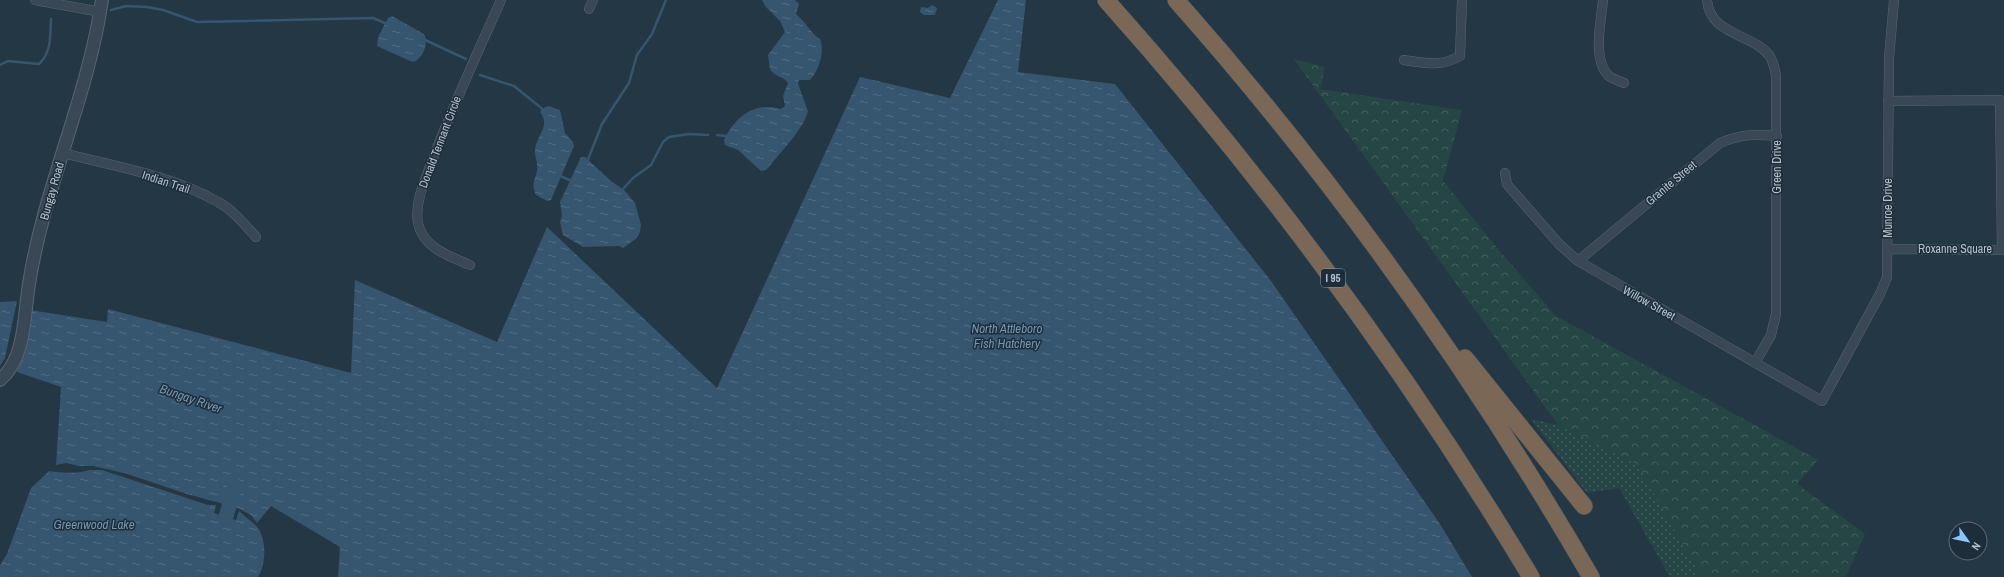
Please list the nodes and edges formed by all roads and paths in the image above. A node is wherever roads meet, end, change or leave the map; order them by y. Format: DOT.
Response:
graph roads {
  1 [pos="35,0"];
  2 [pos="501,0"];
  3 [pos="593,0"];
  4 [pos="1106,0"];
  5 [pos="1176,0"];
  6 [pos="1462,0"];
  7 [pos="1603,0"];
  8 [pos="1707,0"];
  9 [pos="1894,0"];
  10 [pos="102,6"];
  11 [pos="589,9"];
  12 [pos="1404,60"];
  13 [pos="1624,83"];
  14 [pos="1888,101"];
  15 [pos="1777,136"];
  16 [pos="63,153"];
  17 [pos="1505,173"];
  18 [pos="256,237"];
  19 [pos="1373,244"];
  20 [pos="1888,249"];
  21 [pos="1578,262"];
  22 [pos="470,265"];
  23 [pos="1755,363"];
  24 [pos="0,380"];
  25 [pos="1822,401"];
  26 [pos="1584,506"];
  27 [pos="1532,577"];
  28 [pos="1591,577"];
  1 -- 10 [label="street"];
  2 -- 22 [label="street, Donald Tennant Circle"];
  3 -- 11 [label="street"];
  4 -- 27 [label="highway, I 95"];
  5 -- 19 [label="highway"];
  6 -- 12 [label="street"];
  7 -- 13 [label="street"];
  8 -- 15 [label="street, Green Drive"];
  9 -- 14 [label="street, Munroe Drive"];
  10 -- 16 [label="street, Bungay Road"];
  14 -- 20 [label="street, Munroe Drive"];
  14 -- 20 [label="street, Roxanne Square"];
  15 -- 21 [label="street, Granite Street"];
  15 -- 23 [label="street, Green Drive"];
  16 -- 18 [label="street, Indian Trail"];
  16 -- 24 [label="street, Bungay Road"];
  17 -- 21 [label="street, Willow Street"];
  19 -- 26 [label="highway"];
  19 -- 28 [label="highway"];
  20 -- 25 [label="street, Munroe Drive"];
  21 -- 23 [label="street, Willow Street"];
  23 -- 25 [label="street, Willow Street"];
}
